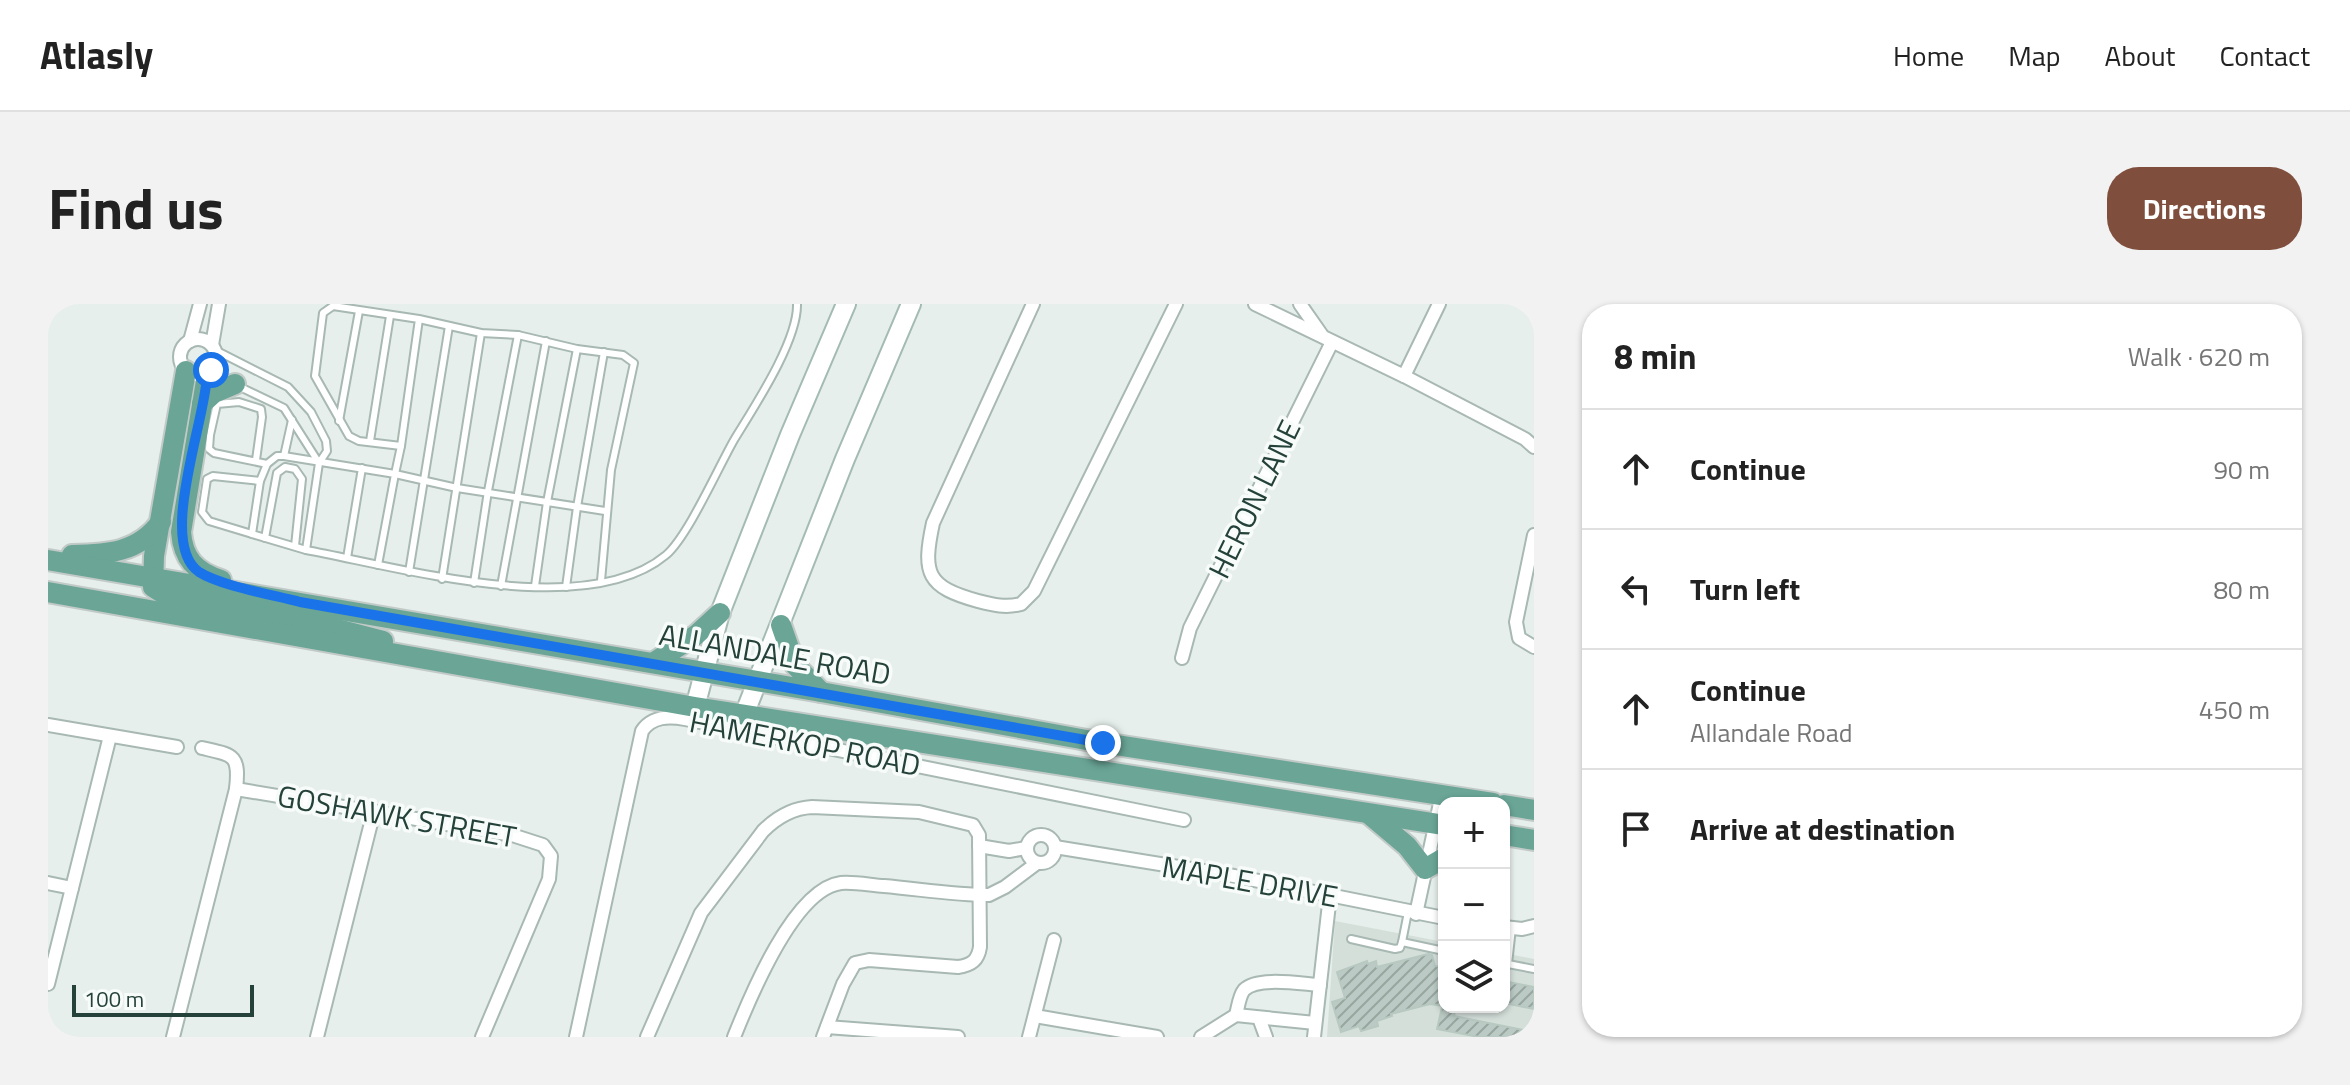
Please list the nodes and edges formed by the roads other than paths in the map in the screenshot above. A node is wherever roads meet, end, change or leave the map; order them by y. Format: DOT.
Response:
graph roads {
  1 [pos="200,304"];
  2 [pos="219,304"];
  3 [pos="797,304"];
  4 [pos="846,304"];
  5 [pos="911,304"];
  6 [pos="1033,304"];
  7 [pos="1176,304"];
  8 [pos="1255,304"];
  9 [pos="1300,304"];
  10 [pos="1439,304"];
  11 [pos="359,311"];
  12 [pos="390,316"];
  13 [pos="419,319"];
  14 [pos="449,326"];
  15 [pos="481,333"];
  16 [pos="518,335"];
  17 [pos="1327,339"];
  18 [pos="190,341"];
  19 [pos="546,341"];
  20 [pos="213,348"];
  21 [pos="577,349"];
  22 [pos="604,352"];
  23 [pos="186,371"];
  24 [pos="209,373"];
  25 [pos="1404,376"];
  26 [pos="235,384"];
  27 [pos="202,404"];
  28 [pos="292,419"];
  29 [pos="339,421"];
  30 [pos="370,441"];
  31 [pos="401,446"];
  32 [pos="1534,447"];
  33 [pos="284,456"];
  34 [pos="256,460"];
  35 [pos="319,463"];
  36 [pos="267,464"];
  37 [pos="362,468"];
  38 [pos="395,474"];
  39 [pos="425,480"];
  40 [pos="260,481"];
  41 [pos="457,488"];
  42 [pos="488,491"];
  43 [pos="516,496"];
  44 [pos="547,502"];
  45 [pos="577,507"];
  46 [pos="605,511"];
  47 [pos="162,522"];
  48 [pos="252,534"];
  49 [pos="1534,535"];
  50 [pos="265,538"];
  51 [pos="295,546"];
  52 [pos="306,550"];
  53 [pos="48,558"];
  54 [pos="347,558"];
  55 [pos="378,565"];
  56 [pos="409,572"];
  57 [pos="152,577"];
  58 [pos="442,579"];
  59 [pos="601,581"];
  60 [pos="474,583"];
  61 [pos="501,586"];
  62 [pos="535,586"];
  63 [pos="566,587"];
  64 [pos="48,592"];
  65 [pos="300,602"];
  66 [pos="720,613"];
  67 [pos="781,625"];
  68 [pos="1534,647"];
  69 [pos="1182,658"];
  70 [pos="448,663"];
  71 [pos="653,663"];
  72 [pos="705,672"];
  73 [pos="757,682"];
  74 [pos="821,692"];
  75 [pos="695,707"];
  76 [pos="744,715"];
  77 [pos="48,725"];
  78 [pos="110,736"];
  79 [pos="177,747"];
  80 [pos="202,748"];
  81 [pos="236,789"];
  82 [pos="1442,794"];
  83 [pos="1442,797"];
  84 [pos="1459,797"];
  85 [pos="1510,806"];
  86 [pos="1534,810"];
  87 [pos="374,811"];
  88 [pos="1366,812"];
  89 [pos="1184,820"];
  90 [pos="1438,824"];
  91 [pos="1438,830"];
  92 [pos="1510,836"];
  93 [pos="1534,840"];
  94 [pos="979,846"];
  95 [pos="1055,847"];
  96 [pos="1026,848"];
  97 [pos="1438,861"];
  98 [pos="1037,863"];
  99 [pos="1425,869"];
  100 [pos="48,883"];
  101 [pos="72,888"];
  102 [pos="980,895"];
  103 [pos="1330,895"];
  104 [pos="1412,913"];
  105 [pos="1438,917"];
  106 [pos="1518,927"];
  107 [pos="1351,939"];
  108 [pos="1534,939"];
  109 [pos="1054,940"];
  110 [pos="1402,942"];
  111 [pos="1438,950"];
  112 [pos="1510,951"];
  113 [pos="1510,964"];
  114 [pos="1534,969"];
  115 [pos="48,984"];
  116 [pos="1320,985"];
  117 [pos="1236,1015"];
  118 [pos="1035,1016"];
  119 [pos="1259,1018"];
  120 [pos="1315,1023"];
  121 [pos="825,1032"];
  122 [pos="173,1037"];
  123 [pos="317,1037"];
  124 [pos="482,1037"];
  125 [pos="576,1037"];
  126 [pos="647,1037"];
  127 [pos="734,1037"];
  128 [pos="958,1037"];
  129 [pos="1029,1037"];
  130 [pos="1157,1037"];
  131 [pos="1201,1037"];
  132 [pos="1266,1037"];
  133 [pos="1314,1037"];
  1 -- 18 [label="street"];
  2 -- 20 [label="street"];
  3 -- 59 [label="lane"];
  4 -- 66 [label="street"];
  5 -- 67 [label="street"];
  6 -- 7 [label="street"];
  8 -- 17 [label="street"];
  9 -- 17 [label="street"];
  10 -- 25 [label="street"];
  11 -- 12 [label="lane"];
  11 -- 29 [label="lane"];
  11 -- 29 [label="lane"];
  12 -- 13 [label="lane"];
  12 -- 30 [label="lane"];
  13 -- 14 [label="lane"];
  13 -- 31 [label="lane"];
  14 -- 15 [label="lane"];
  14 -- 39 [label="lane"];
  15 -- 16 [label="lane"];
  15 -- 41 [label="lane"];
  16 -- 19 [label="lane"];
  16 -- 42 [label="lane"];
  17 -- 25 [label="street"];
  17 -- 69 [label="street, HERON LANE"];
  18 -- 20 [label="street"];
  18 -- 23 [label="street"];
  19 -- 21 [label="lane"];
  19 -- 43 [label="lane"];
  20 -- 24 [label="street"];
  20 -- 35 [label="lane"];
  21 -- 22 [label="lane"];
  21 -- 44 [label="lane"];
  22 -- 45 [label="lane"];
  22 -- 46 [label="lane"];
  23 -- 24 [label="street"];
  23 -- 47 [label="main road"];
  24 -- 26 [label="lane"];
  24 -- 27 [label="main road"];
  25 -- 32 [label="street"];
  26 -- 27 [label="main road"];
  26 -- 28 [label="lane"];
  27 -- 65 [label="main road"];
  28 -- 33 [label="lane"];
  28 -- 35 [label="lane"];
  29 -- 30 [label="lane"];
  30 -- 31 [label="lane"];
  31 -- 38 [label="lane"];
  33 -- 35 [label="lane"];
  33 -- 36 [label="lane"];
  34 -- 34 [label="lane"];
  34 -- 36 [label="lane"];
  35 -- 37 [label="lane"];
  35 -- 52 [label="lane"];
  36 -- 40 [label="lane"];
  37 -- 38 [label="lane"];
  37 -- 54 [label="lane"];
  38 -- 39 [label="lane"];
  38 -- 55 [label="lane"];
  39 -- 41 [label="lane"];
  39 -- 56 [label="lane"];
  40 -- 48 [label="lane"];
  40 -- 48 [label="lane"];
  41 -- 42 [label="lane"];
  41 -- 58 [label="lane"];
  42 -- 43 [label="lane"];
  42 -- 60 [label="lane"];
  43 -- 44 [label="lane"];
  43 -- 61 [label="lane"];
  44 -- 45 [label="lane"];
  44 -- 62 [label="lane"];
  45 -- 46 [label="lane"];
  45 -- 63 [label="lane"];
  46 -- 59 [label="lane"];
  47 -- 53 [label="main road"];
  47 -- 57 [label="main road"];
  48 -- 50 [label="lane"];
  49 -- 68 [label="street"];
  50 -- 51 [label="lane"];
  50 -- 51 [label="lane"];
  51 -- 52 [label="lane"];
  52 -- 54 [label="lane"];
  53 -- 57 [label="main road, ALLANDALE ROAD"];
  54 -- 55 [label="lane"];
  55 -- 56 [label="lane"];
  56 -- 58 [label="lane"];
  57 -- 65 [label="main road, ALLANDALE ROAD"];
  57 -- 70 [label="main road"];
  58 -- 60 [label="lane"];
  59 -- 63 [label="lane"];
  60 -- 61 [label="lane"];
  61 -- 62 [label="lane"];
  62 -- 63 [label="lane"];
  64 -- 70 [label="main road, ALLANDALE ROAD"];
  65 -- 71 [label="main road, ALLANDALE ROAD"];
  66 -- 71 [label="main road"];
  66 -- 72 [label="street"];
  67 -- 73 [label="street"];
  67 -- 74 [label="main road"];
  70 -- 75 [label="main road, ALLANDALE ROAD"];
  71 -- 72 [label="main road, ALLANDALE ROAD"];
  72 -- 73 [label="main road, ALLANDALE ROAD"];
  72 -- 75 [label="street"];
  73 -- 74 [label="main road, ALLANDALE ROAD"];
  73 -- 76 [label="street"];
  74 -- 82 [label="main road, ALLANDALE ROAD"];
  75 -- 76 [label="main road, ALLANDALE ROAD"];
  76 -- 88 [label="main road, ALLANDALE ROAD"];
  77 -- 78 [label="street"];
  78 -- 79 [label="street"];
  78 -- 101 [label="street"];
  80 -- 81 [label="street"];
  81 -- 87 [label="street, GOSHAWK STREET"];
  81 -- 122 [label="street"];
  82 -- 83 [label="street"];
  82 -- 84 [label="main road, ALLANDALE ROAD"];
  85 -- 86 [label="main road"];
  87 -- 123 [label="street"];
  87 -- 124 [label="street, GOSHAWK STREET"];
  88 -- 90 [label="main road, ALLANDALE ROAD"];
  88 -- 99 [label="main road"];
  89 -- 125 [label="street, HAMERKOP ROAD"];
  91 -- 99 [label="street"];
  92 -- 93 [label="main road"];
  94 -- 96 [label="street"];
  94 -- 102 [label="street"];
  94 -- 126 [label="street"];
  95 -- 96 [label="street"];
  95 -- 98 [label="street"];
  95 -- 103 [label="street, MAPLE DRIVE"];
  96 -- 98 [label="street"];
  97 -- 99 [label="main road"];
  98 -- 102 [label="street"];
  99 -- 104 [label="street"];
  100 -- 101 [label="street"];
  101 -- 115 [label="street"];
  102 -- 121 [label="street"];
  102 -- 127 [label="street"];
  103 -- 104 [label="street, MAPLE DRIVE"];
  103 -- 116 [label="street"];
  104 -- 105 [label="street, MAPLE DRIVE"];
  104 -- 110 [label="lane"];
  106 -- 108 [label="street"];
  106 -- 112 [label="lane"];
  107 -- 110 [label="lane"];
  109 -- 118 [label="street"];
  110 -- 111 [label="lane"];
  113 -- 114 [label="lane"];
  116 -- 117 [label="street"];
  116 -- 120 [label="street"];
  117 -- 119 [label="street"];
  117 -- 131 [label="street"];
  118 -- 129 [label="street"];
  118 -- 130 [label="street"];
  119 -- 120 [label="street"];
  119 -- 132 [label="street"];
  120 -- 133 [label="street"];
  121 -- 128 [label="street"];
}
